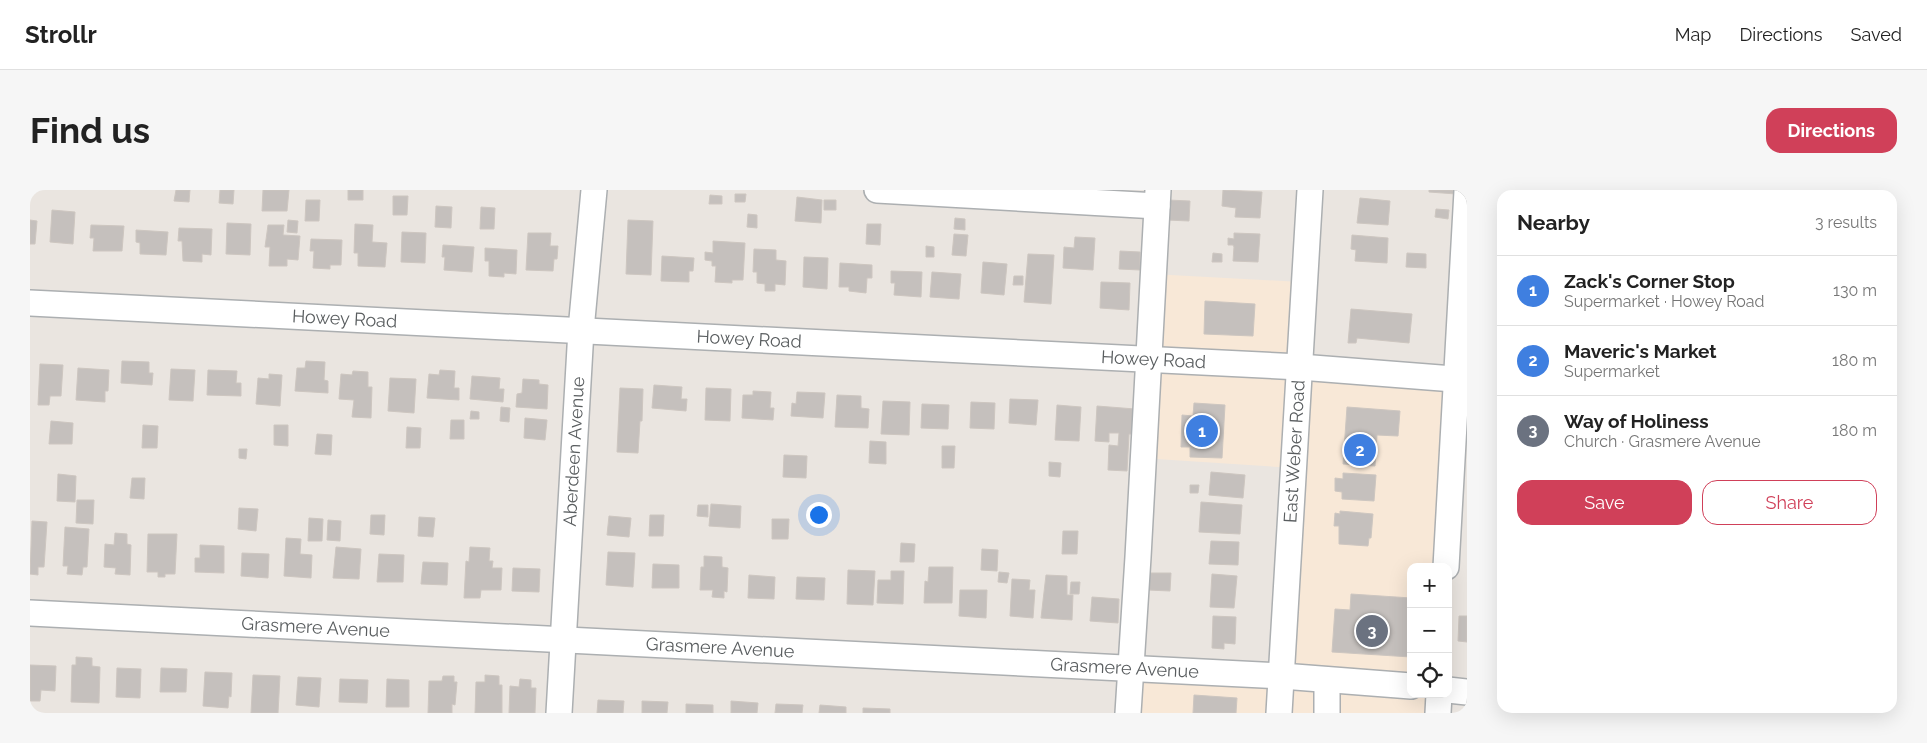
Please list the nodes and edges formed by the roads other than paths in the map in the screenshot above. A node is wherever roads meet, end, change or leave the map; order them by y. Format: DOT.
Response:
graph roads {
  1 [pos="594,190"];
  2 [pos="877,190"];
  3 [pos="1310,190"];
  4 [pos="1467,192"];
  5 [pos="1158,198"];
  6 [pos="1466,219"];
  7 [pos="30,302"];
  8 [pos="581,330"];
  9 [pos="1148,359"];
  10 [pos="1300,367"];
  11 [pos="1462,380"];
  12 [pos="1457,527"];
  13 [pos="1447,563"];
  14 [pos="30,613"];
  15 [pos="562,640"];
  16 [pos="1130,669"];
  17 [pos="1282,676"];
  18 [pos="1327,680"];
  19 [pos="1407,686"];
  20 [pos="1452,690"];
  21 [pos="1467,692"];
  22 [pos="1439,698"];
  23 [pos="559,713"];
  24 [pos="1128,713"];
  25 [pos="1280,713"];
  26 [pos="1327,713"];
  27 [pos="1438,713"];
  1 -- 8 [label="street, Aberdeen Avenue"];
  2 -- 5 [label="street"];
  3 -- 10 [label="street, East Weber Road"];
  4 -- 6 [label="street"];
  5 -- 9 [label="street"];
  6 -- 11 [label="street"];
  7 -- 8 [label="street, Howey Road"];
  8 -- 9 [label="street, Howey Road"];
  8 -- 15 [label="street, Aberdeen Avenue"];
  9 -- 10 [label="street, Howey Road"];
  9 -- 16 [label="street"];
  10 -- 11 [label="street, Howey Road"];
  10 -- 17 [label="street, East Weber Road"];
  11 -- 12 [label="street"];
  12 -- 13 [label="street"];
  14 -- 15 [label="street, Grasmere Avenue"];
  15 -- 16 [label="street, Grasmere Avenue"];
  15 -- 23 [label="street, Aberdeen Avenue"];
  16 -- 17 [label="street, Grasmere Avenue"];
  16 -- 24 [label="street"];
  17 -- 18 [label="street, Grasmere Avenue"];
  17 -- 25 [label="street, East Weber Road"];
  18 -- 19 [label="street, Grasmere Avenue"];
  18 -- 26 [label="street"];
  20 -- 21 [label="street"];
  22 -- 27 [label="street"];
}
